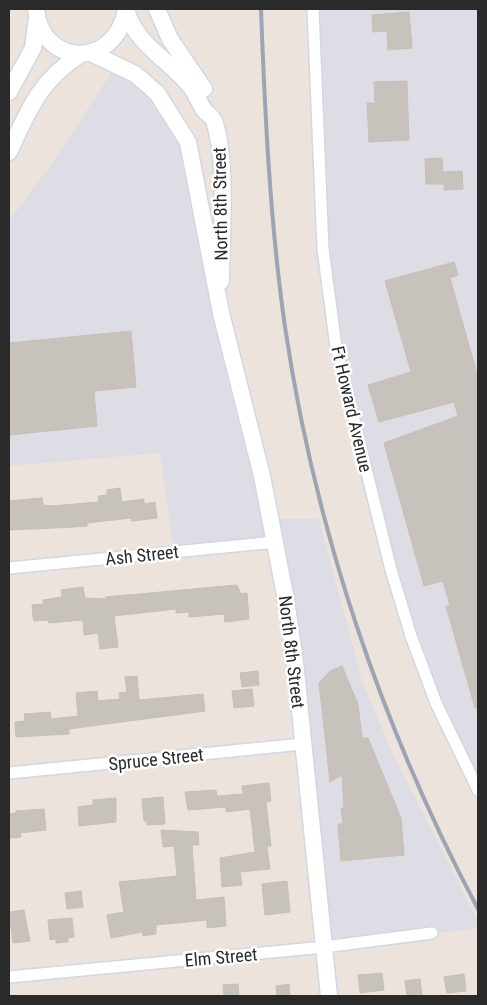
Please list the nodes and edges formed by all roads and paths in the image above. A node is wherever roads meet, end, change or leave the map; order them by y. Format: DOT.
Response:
graph roads {
  1 [pos="126,9"];
  2 [pos="156,9"];
  3 [pos="313,9"];
  4 [pos="37,13"];
  5 [pos="86,53"];
  6 [pos="9,92"];
  7 [pos="213,119"];
  8 [pos="9,152"];
  9 [pos="221,313"];
  10 [pos="276,542"];
  11 [pos="9,568"];
  12 [pos="303,744"];
  13 [pos="9,773"];
  14 [pos="478,790"];
  15 [pos="432,933"];
  16 [pos="324,947"];
  17 [pos="9,977"];
  18 [pos="329,996"];
  1 -- 5 [label="main road"];
  1 -- 7 [label="main road, North 8th Street"];
  2 -- 7 [label="main road"];
  3 -- 14 [label="street, Ft Howard Avenue"];
  4 -- 5 [label="main road, North 8th Street"];
  4 -- 6 [label="main road"];
  5 -- 8 [label="main road"];
  5 -- 9 [label="main road, North 8th Street"];
  7 -- 9 [label="main road, North 8th Street"];
  9 -- 10 [label="main road, North 8th Street"];
  10 -- 11 [label="street, Ash Street"];
  10 -- 12 [label="main road, North 8th Street"];
  12 -- 13 [label="street, Spruce Street"];
  12 -- 16 [label="main road, North 8th Street"];
  15 -- 16 [label="street, Elm Street"];
  16 -- 17 [label="street, Elm Street"];
  16 -- 18 [label="main road, North 8th Street"];
}
